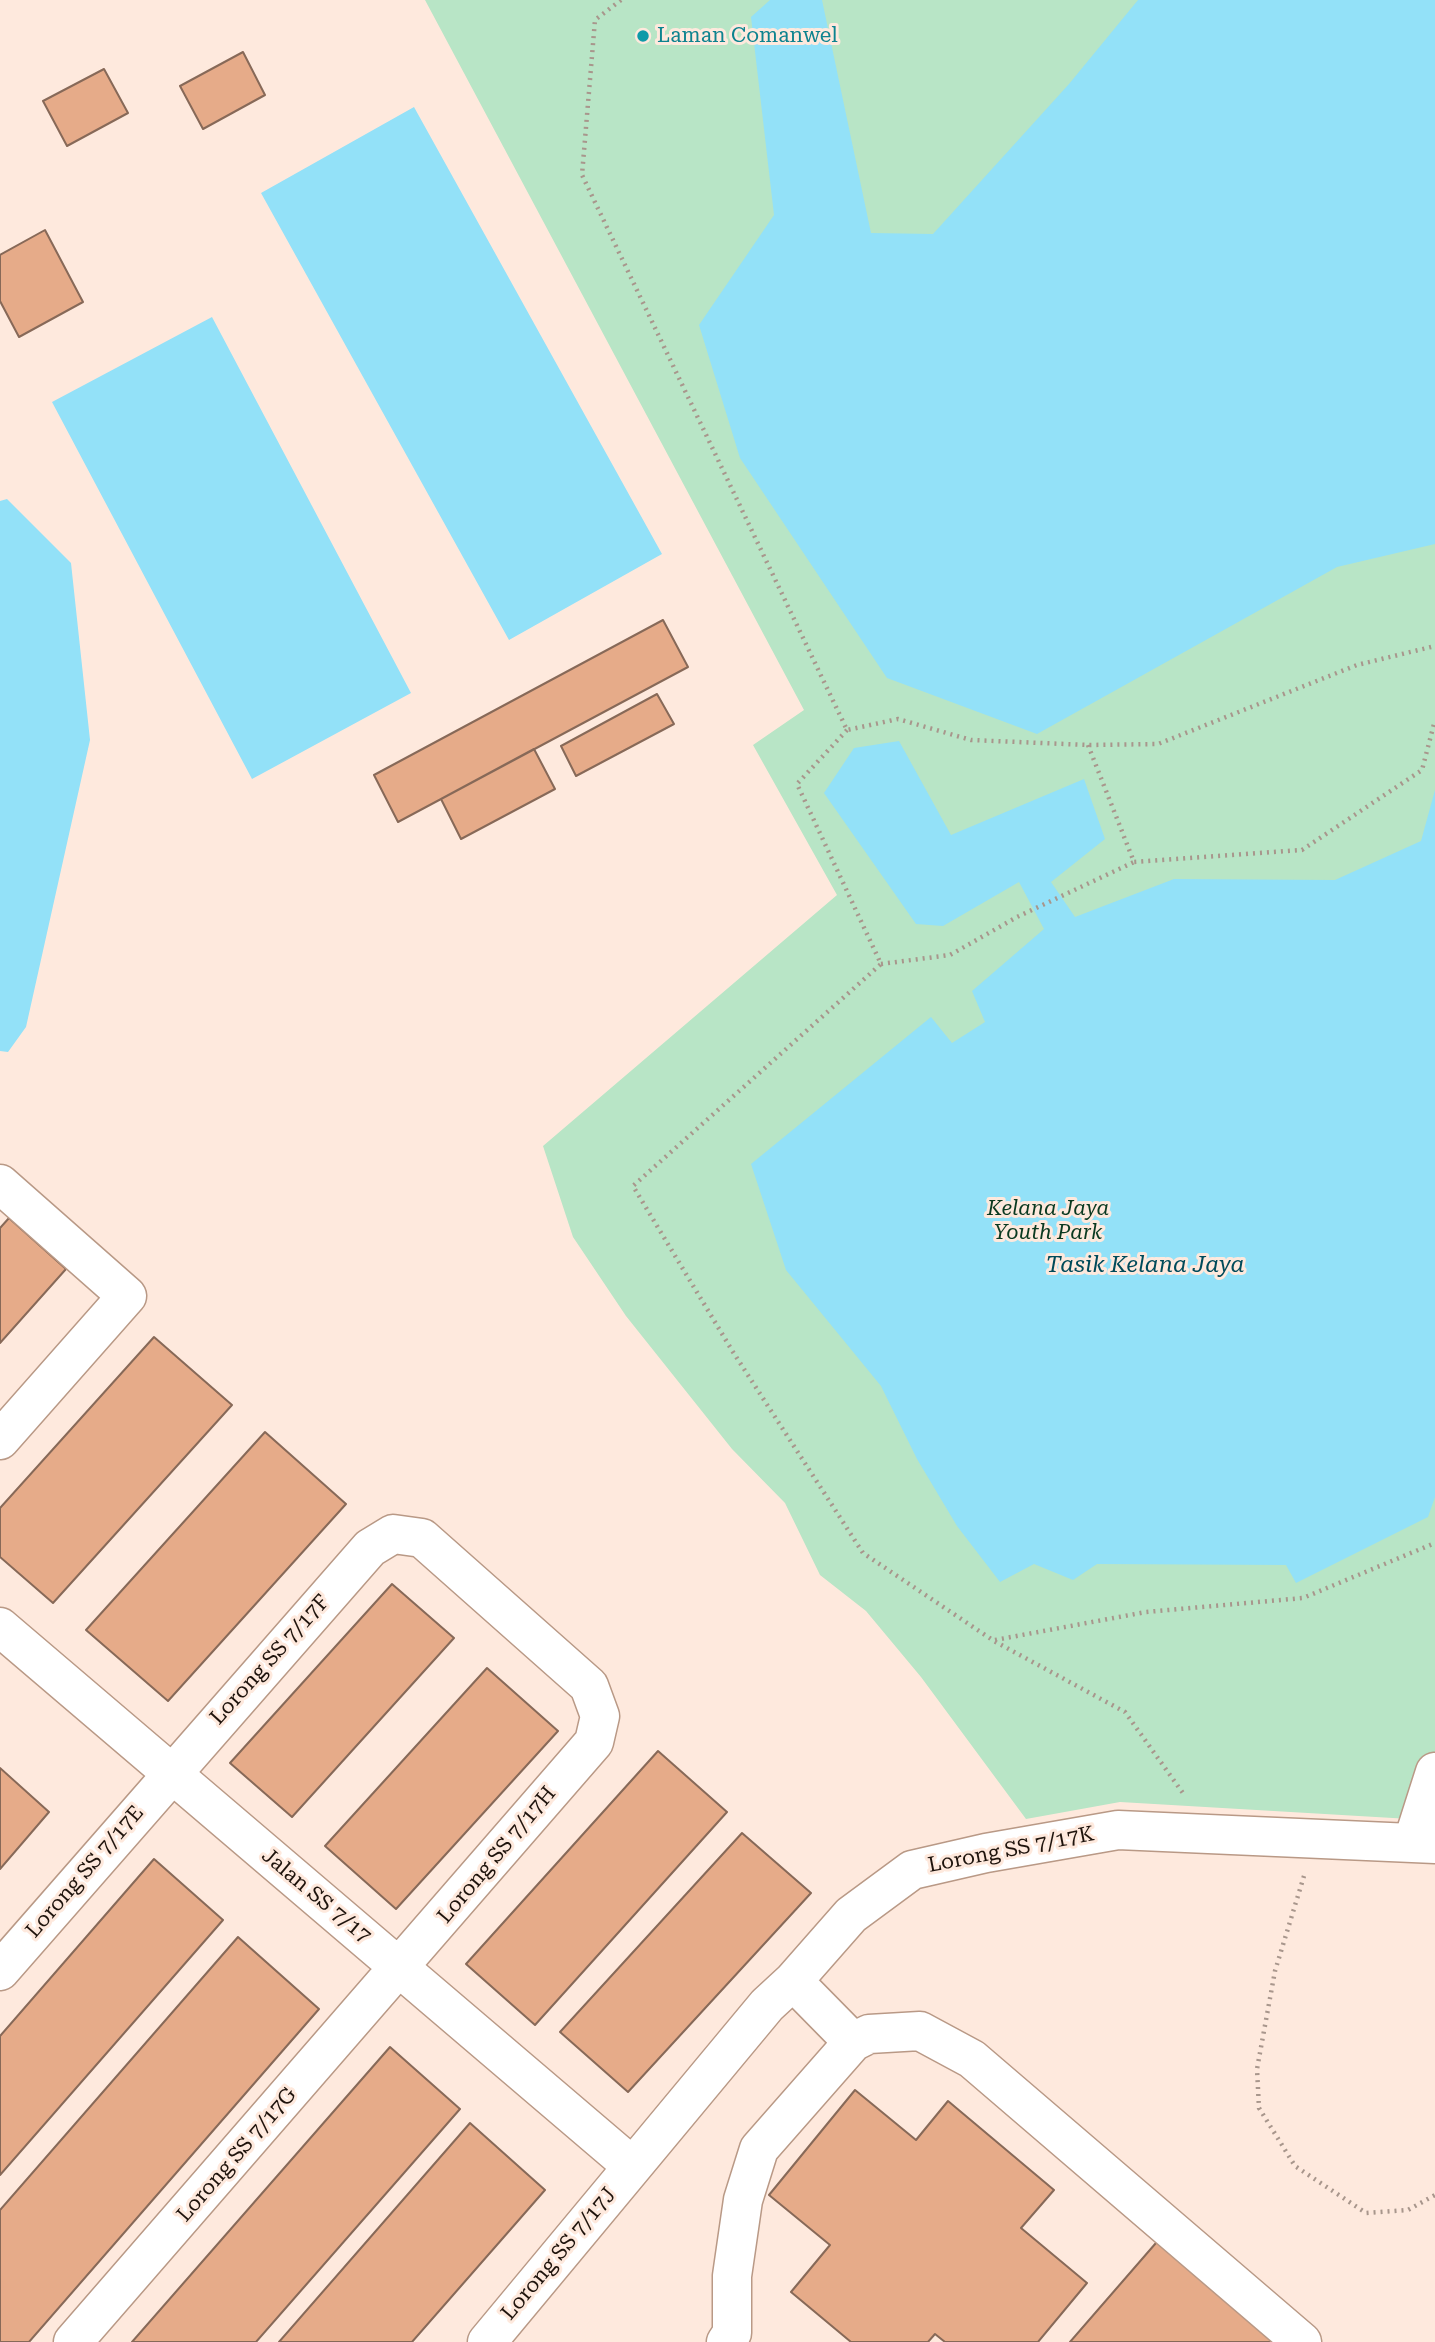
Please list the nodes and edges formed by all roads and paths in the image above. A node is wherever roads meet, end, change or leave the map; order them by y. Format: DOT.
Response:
graph roads {
  1 [pos="621,0"];
  2 [pos="1435,646"];
  3 [pos="1435,720"];
  4 [pos="847,730"];
  5 [pos="1088,745"];
  6 [pos="1133,862"];
  7 [pos="881,964"];
  8 [pos="0,1184"];
  9 [pos="0,1440"];
  10 [pos="1435,1543"];
  11 [pos="370,1548"];
  12 [pos="0,1627"];
  13 [pos="994,1641"];
  14 [pos="171,1772"];
  15 [pos="1435,1772"];
  16 [pos="1212,1833"];
  17 [pos="1316,1839"];
  18 [pos="1424,1842"];
  19 [pos="400,1968"];
  20 [pos="0,1971"];
  21 [pos="793,1981"];
  22 [pos="853,2042"];
  23 [pos="632,2166"];
  24 [pos="1435,2195"];
  25 [pos="506,2335"];
  26 [pos="73,2342"];
  27 [pos="726,2342"];
  28 [pos="1302,2342"];
  1 -- 4 [label="path"];
  2 -- 5 [label="path"];
  3 -- 6 [label="path"];
  4 -- 5 [label="path"];
  4 -- 7 [label="path"];
  5 -- 6 [label="path"];
  6 -- 7 [label="path"];
  7 -- 13 [label="path"];
  8 -- 9 [label="street"];
  10 -- 13 [label="path"];
  11 -- 14 [label="street, Lorong SS 7/17F"];
  11 -- 19 [label="street, Lorong SS 7/17H"];
  12 -- 14 [label="street, Jalan SS 7/17"];
  13 -- 16 [label="path"];
  14 -- 19 [label="street, Jalan SS 7/17"];
  14 -- 20 [label="street, Lorong SS 7/17E"];
  15 -- 18 [label="street"];
  16 -- 17 [label="street, Lorong SS 7/17K"];
  16 -- 21 [label="street, Lorong SS 7/17K"];
  17 -- 18 [label="street, Lorong SS 7/17K"];
  17 -- 24 [label="path"];
  19 -- 23 [label="street, Jalan SS 7/17"];
  19 -- 26 [label="street, Lorong SS 7/17G"];
  21 -- 22 [label="street"];
  21 -- 23 [label="street, Lorong SS 7/17K"];
  22 -- 27 [label="street"];
  22 -- 28 [label="street"];
  23 -- 25 [label="street, Lorong SS 7/17J"];
}
